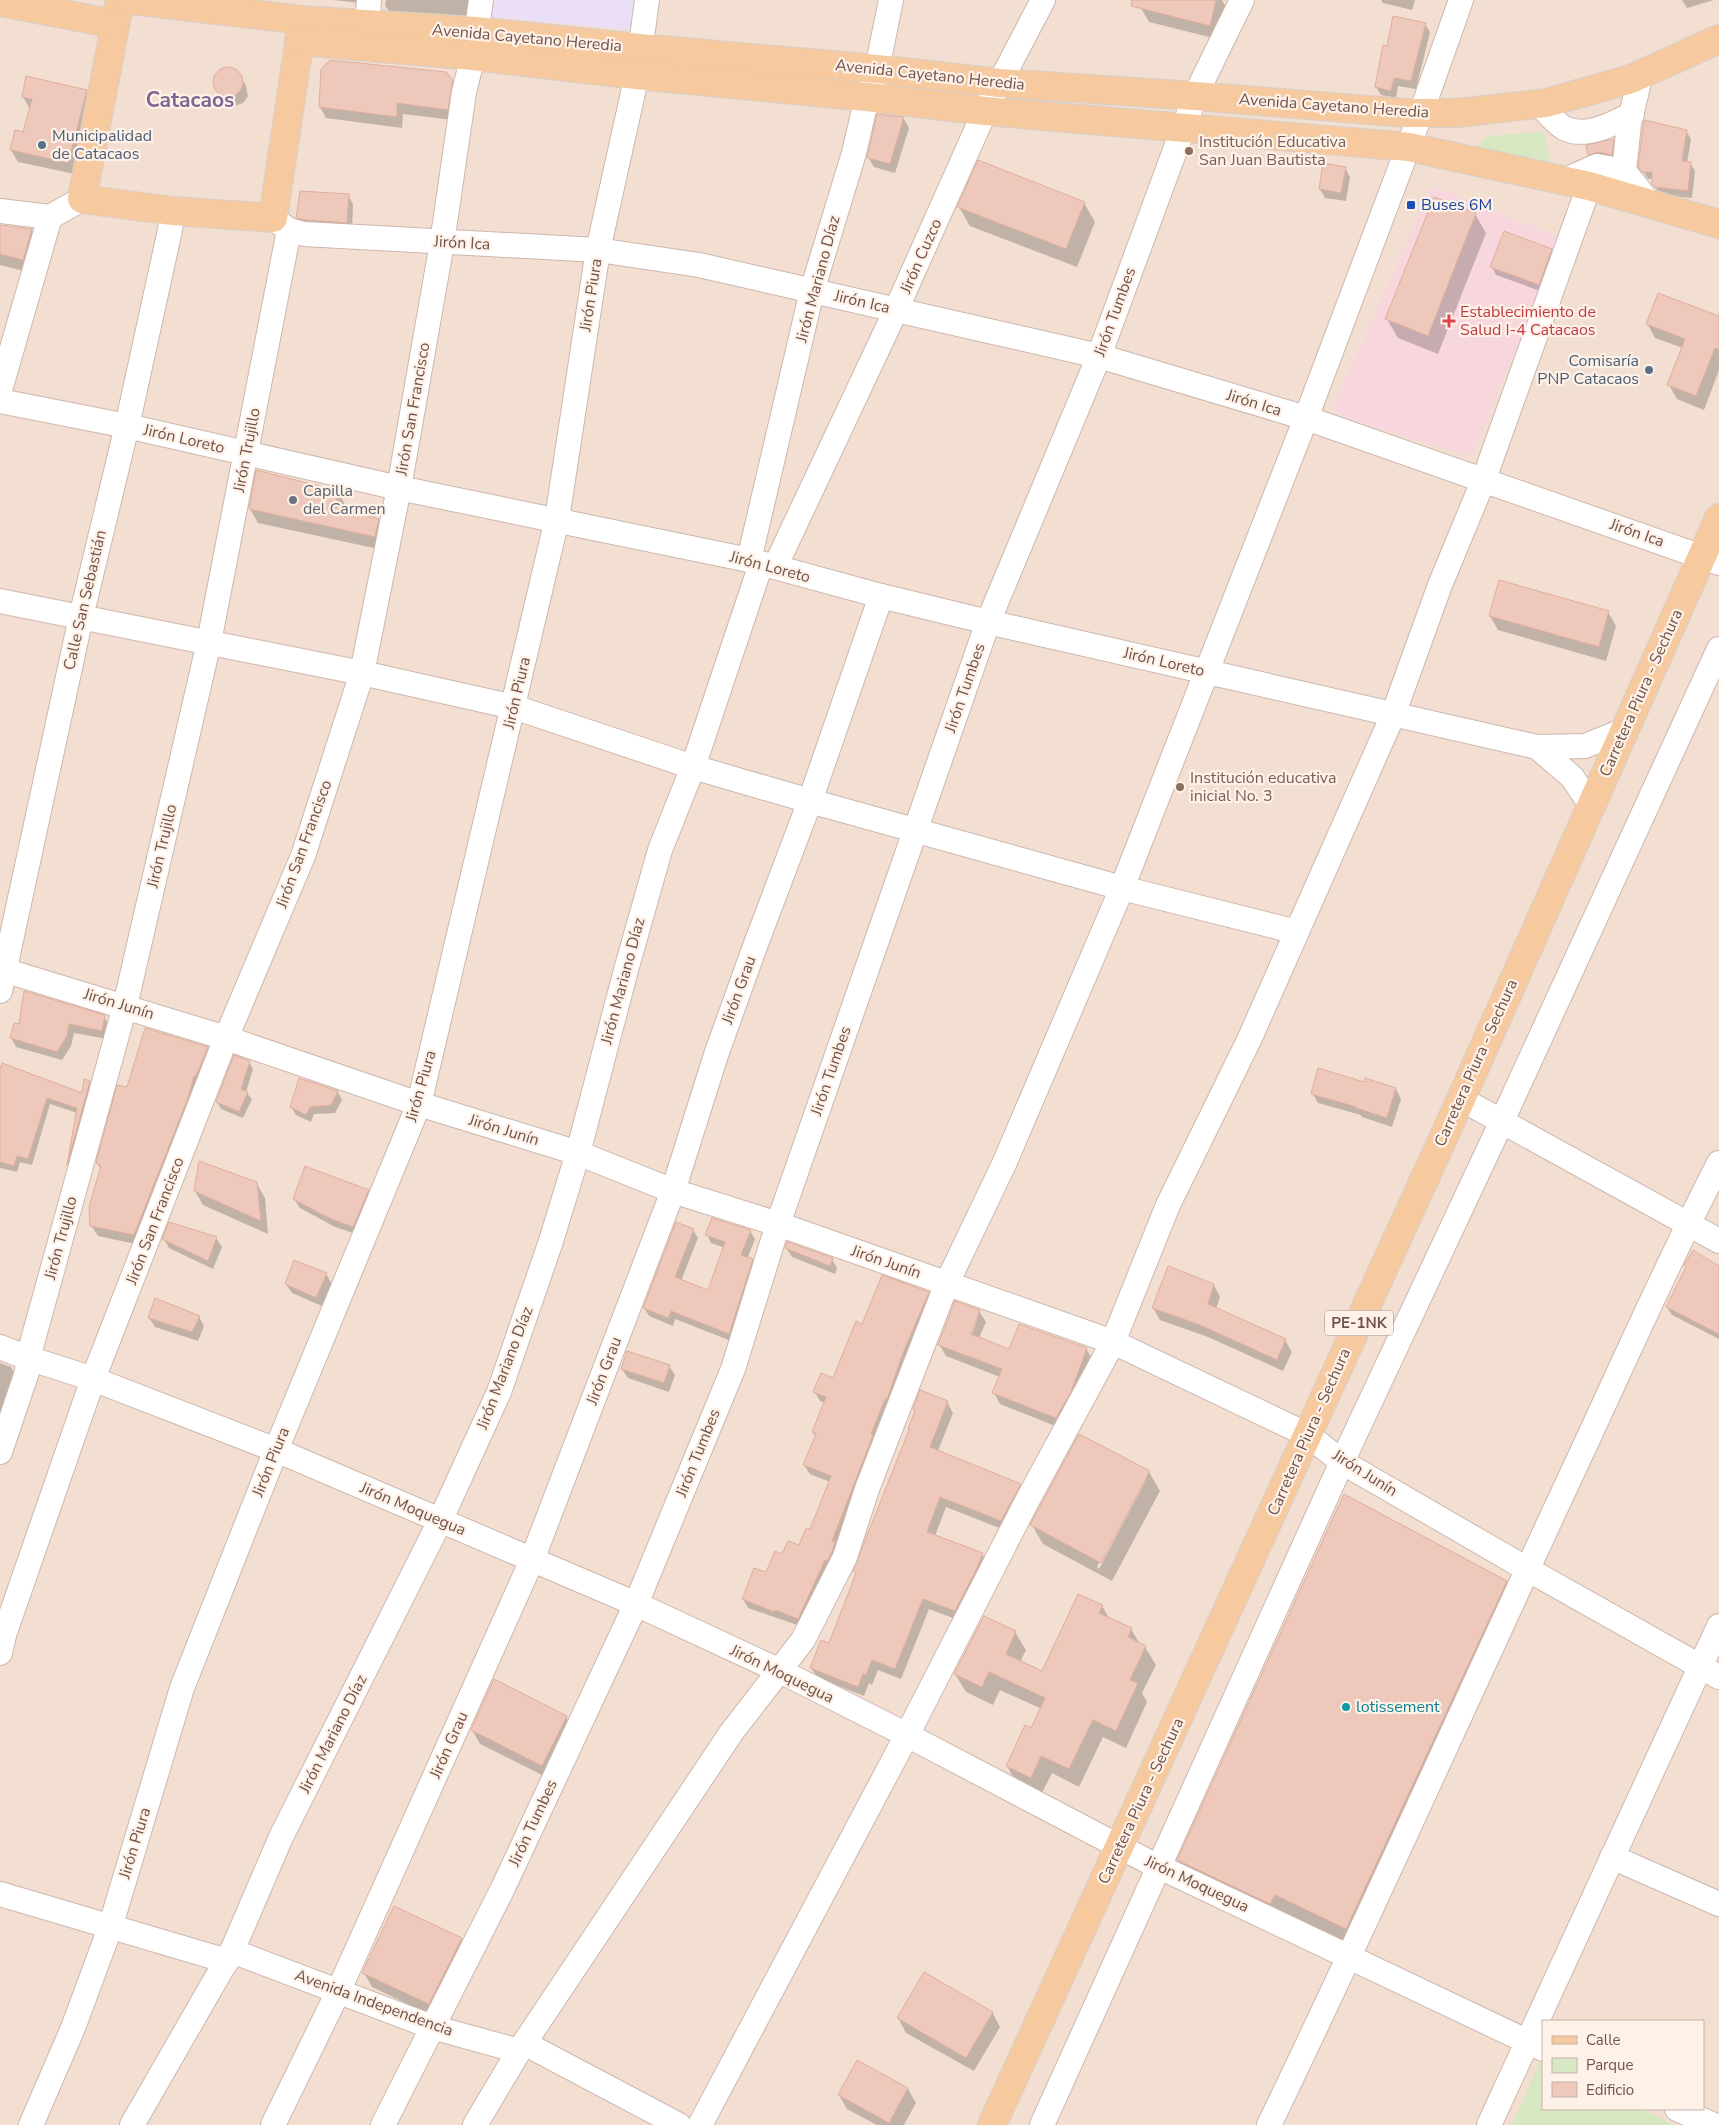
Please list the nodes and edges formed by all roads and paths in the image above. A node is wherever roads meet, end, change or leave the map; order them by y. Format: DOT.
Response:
graph roads {
  1 [pos="131,0"];
  2 [pos="481,0"];
  3 [pos="647,0"];
  4 [pos="891,0"];
  5 [pos="1043,0"];
  6 [pos="1242,0"];
  7 [pos="1461,0"];
  8 [pos="0,2"];
  9 [pos="118,12"];
  10 [pos="368,12"];
  11 [pos="301,31"];
  12 [pos="1719,39"];
  13 [pos="474,43"];
  14 [pos="639,48"];
  15 [pos="877,68"];
  16 [pos="1641,74"];
  17 [pos="637,76"];
  18 [pos="1000,83"];
  19 [pos="1196,96"];
  20 [pos="867,97"];
  21 [pos="1538,103"];
  22 [pos="985,111"];
  23 [pos="1421,113"];
  24 [pos="1632,114"];
  25 [pos="1183,128"];
  26 [pos="1409,147"];
  27 [pos="1624,170"];
  28 [pos="1563,180"];
  29 [pos="1589,186"];
  30 [pos="82,199"];
  31 [pos="1651,205"];
  32 [pos="173,210"];
  33 [pos="0,211"];
  34 [pos="50,217"];
  35 [pos="281,224"];
  36 [pos="1719,224"];
  37 [pos="442,242"];
  38 [pos="598,250"];
  39 [pos="812,291"];
  40 [pos="896,310"];
  41 [pos="1099,356"];
  42 [pos="0,390"];
  43 [pos="0,401"];
  44 [pos="1306,418"];
  45 [pos="127,426"];
  46 [pos="247,453"];
  47 [pos="1484,479"];
  48 [pos="399,488"];
  49 [pos="1719,518"];
  50 [pos="557,519"];
  51 [pos="1710,559"];
  52 [pos="762,564"];
  53 [pos="881,596"];
  54 [pos="0,601"];
  55 [pos="80,617"];
  56 [pos="988,622"];
  57 [pos="209,642"];
  58 [pos="1719,648"];
  59 [pos="362,672"];
  60 [pos="1206,672"];
  61 [pos="514,707"];
  62 [pos="1393,715"];
  63 [pos="1627,729"];
  64 [pos="1537,747"];
  65 [pos="693,767"];
  66 [pos="810,801"];
  67 [pos="1591,805"];
  68 [pos="915,830"];
  69 [pos="1122,888"];
  70 [pos="1297,932"];
  71 [pos="2,977"];
  72 [pos="125,1006"];
  73 [pos="226,1038"];
  74 [pos="1461,1099"];
  75 [pos="419,1104"];
  76 [pos="1502,1121"];
  77 [pos="578,1153"];
  78 [pos="1719,1163"];
  79 [pos="672,1191"];
  80 [pos="1688,1223"];
  81 [pos="778,1224"];
  82 [pos="1719,1240"];
  83 [pos="948,1284"];
  84 [pos="1113,1342"];
  85 [pos="0,1347"];
  86 [pos="28,1358"];
  87 [pos="93,1379"];
  88 [pos="1308,1435"];
  89 [pos="276,1450"];
  90 [pos="0,1452"];
  91 [pos="1342,1462"];
  92 [pos="440,1520"];
  93 [pos="532,1560"];
  94 [pos="1527,1570"];
  95 [pos="636,1604"];
  96 [pos="1719,1626"];
  97 [pos="0,1654"];
  98 [pos="780,1671"];
  99 [pos="1709,1671"];
  100 [pos="907,1735"];
  101 [pos="1120,1847"];
  102 [pos="1612,1858"];
  103 [pos="1160,1867"];
  104 [pos="0,1894"];
  105 [pos="1719,1904"];
  106 [pos="110,1928"];
  107 [pos="229,1956"];
  108 [pos="1350,1957"];
  109 [pos="338,1992"];
  110 [pos="1546,2020"];
  111 [pos="432,2027"];
  112 [pos="1542,2029"];
  113 [pos="1535,2046"];
  114 [pos="522,2047"];
  115 [pos="1679,2110"];
  116 [pos="31,2125"];
  117 [pos="132,2125"];
  118 [pos="273,2125"];
  119 [pos="383,2125"];
  120 [pos="474,2125"];
  121 [pos="679,2125"];
  122 [pos="700,2125"];
  123 [pos="992,2125"];
  124 [pos="1042,2125"];
  125 [pos="1269,2125"];
  126 [pos="1489,2125"];
  127 [pos="1714,2125"];
  1 -- 11 [label="main road, Avenida Cayetano Heredia"];
  2 -- 13 [label="street, Jirón San Francisco"];
  3 -- 14 [label="street, Jirón Piura"];
  4 -- 15 [label="street, Jirón Mariano Díaz"];
  5 -- 18 [label="street, Jirón Cuzco"];
  6 -- 19 [label="street, Jirón Tumbes"];
  7 -- 23 [label="street"];
  8 -- 9 [label="main road"];
  9 -- 30 [label="main road"];
  10 -- 11 [label="main road, Avenida Cayetano Heredia"];
  10 -- 13 [label="main road, Avenida Cayetano Heredia"];
  11 -- 13 [label="main road, Avenida Cayetano Heredia"];
  11 -- 35 [label="main road, Jirón Trujillo"];
  12 -- 16 [label="main road, Avenida Cayetano Heredia"];
  13 -- 14 [label="main road, Avenida Cayetano Heredia"];
  13 -- 17 [label="main road, Avenida Cayetano Heredia"];
  13 -- 37 [label="street, Jirón San Francisco"];
  14 -- 15 [label="main road, Avenida Cayetano Heredia"];
  14 -- 17 [label="street, Jirón Piura"];
  15 -- 18 [label="main road, Avenida Cayetano Heredia"];
  15 -- 20 [label="street, Jirón Mariano Díaz"];
  16 -- 21 [label="main road, Avenida Cayetano Heredia"];
  16 -- 24 [label="street"];
  17 -- 20 [label="main road, Avenida Cayetano Heredia"];
  17 -- 38 [label="street, Jirón Piura"];
  18 -- 19 [label="main road, Avenida Cayetano Heredia"];
  18 -- 22 [label="street, Jirón Cuzco"];
  19 -- 23 [label="main road, Avenida Cayetano Heredia"];
  19 -- 25 [label="street, Jirón Tumbes"];
  20 -- 22 [label="main road, Avenida Cayetano Heredia"];
  20 -- 39 [label="street, Jirón Mariano Díaz"];
  21 -- 23 [label="main road, Avenida Cayetano Heredia"];
  21 -- 24 [label="street"];
  22 -- 25 [label="main road, Avenida Cayetano Heredia"];
  22 -- 40 [label="street, Jirón Cuzco"];
  23 -- 26 [label="street"];
  24 -- 27 [label="street"];
  25 -- 26 [label="main road, Avenida Cayetano Heredia"];
  25 -- 41 [label="street, Jirón Tumbes"];
  26 -- 28 [label="main road, Avenida Cayetano Heredia"];
  26 -- 44 [label="street"];
  27 -- 28 [label="street"];
  27 -- 31 [label="street"];
  28 -- 29 [label="main road, Avenida Cayetano Heredia"];
  29 -- 31 [label="main road, Avenida Cayetano Heredia"];
  29 -- 47 [label="street"];
  30 -- 32 [label="main road, Jirón Ica"];
  30 -- 34 [label="street"];
  31 -- 36 [label="main road, Avenida Cayetano Heredia"];
  32 -- 35 [label="main road, Jirón Ica"];
  32 -- 45 [label="street, Calle San Sebastián"];
  33 -- 34 [label="street"];
  34 -- 42 [label="street"];
  35 -- 37 [label="street, Jirón Ica"];
  35 -- 46 [label="street, Jirón Trujillo"];
  37 -- 38 [label="street, Jirón Ica"];
  37 -- 48 [label="street, Jirón San Francisco"];
  38 -- 39 [label="street, Jirón Ica"];
  38 -- 50 [label="street, Jirón Piura"];
  39 -- 40 [label="street, Jirón Ica"];
  39 -- 52 [label="street, Jirón Mariano Díaz"];
  40 -- 41 [label="street, Jirón Ica"];
  40 -- 52 [label="street, Jirón Cuzco"];
  41 -- 44 [label="street, Jirón Ica"];
  41 -- 56 [label="street, Jirón Tumbes"];
  43 -- 45 [label="street, Jirón Loreto"];
  44 -- 47 [label="street, Jirón Ica"];
  44 -- 60 [label="street"];
  45 -- 46 [label="street, Jirón Loreto"];
  45 -- 55 [label="street, Calle San Sebastián"];
  46 -- 48 [label="street, Jirón Loreto"];
  46 -- 57 [label="street, Jirón Trujillo"];
  47 -- 51 [label="street, Jirón Ica"];
  47 -- 62 [label="street"];
  48 -- 50 [label="street, Jirón Loreto"];
  48 -- 59 [label="street, Jirón San Francisco"];
  49 -- 51 [label="main road, Carretera Piura - Sechura / PE-1NK"];
  50 -- 52 [label="street, Jirón Loreto"];
  50 -- 61 [label="street, Jirón Piura"];
  51 -- 63 [label="main road, Carretera Piura - Sechura / PE-1NK"];
  52 -- 53 [label="street, Jirón Loreto"];
  52 -- 65 [label="street, Jirón Mariano Díaz"];
  53 -- 56 [label="street, Jirón Loreto"];
  53 -- 66 [label="street, Jirón Grau"];
  54 -- 55 [label="street"];
  55 -- 57 [label="street"];
  55 -- 71 [label="street, Calle San Sebastián"];
  56 -- 60 [label="street, Jirón Loreto"];
  56 -- 68 [label="street, Jirón Tumbes"];
  57 -- 59 [label="street"];
  57 -- 72 [label="street, Jirón Trujillo"];
  58 -- 76 [label="street"];
  59 -- 61 [label="street"];
  59 -- 73 [label="street, Jirón San Francisco"];
  60 -- 62 [label="street, Jirón Loreto"];
  60 -- 69 [label="street"];
  61 -- 65 [label="street"];
  61 -- 75 [label="street, Jirón Piura"];
  62 -- 64 [label="street, Jirón Loreto"];
  62 -- 70 [label="street"];
  63 -- 64 [label="street, Jirón Loreto"];
  63 -- 67 [label="main road, Carretera Piura - Sechura / PE-1NK"];
  64 -- 67 [label="street, Jirón Loreto"];
  65 -- 66 [label="street"];
  65 -- 77 [label="street, Jirón Mariano Díaz"];
  66 -- 68 [label="street"];
  66 -- 79 [label="street, Jirón Grau"];
  67 -- 74 [label="main road, Carretera Piura - Sechura / PE-1NK"];
  68 -- 69 [label="street"];
  68 -- 81 [label="street, Jirón Tumbes"];
  69 -- 70 [label="street"];
  69 -- 83 [label="street"];
  70 -- 84 [label="street"];
  71 -- 72 [label="street, Jirón Junín"];
  72 -- 73 [label="street, Jirón Junín"];
  72 -- 86 [label="street, Jirón Trujillo"];
  73 -- 75 [label="street, Jirón Junín"];
  73 -- 87 [label="street, Jirón San Francisco"];
  74 -- 76 [label="street"];
  74 -- 88 [label="main road, Carretera Piura - Sechura / PE-1NK"];
  75 -- 77 [label="street, Jirón Junín"];
  75 -- 89 [label="street, Jirón Piura"];
  76 -- 80 [label="street"];
  76 -- 91 [label="street"];
  77 -- 79 [label="street, Jirón Junín"];
  77 -- 92 [label="street, Jirón Mariano Díaz"];
  78 -- 80 [label="street"];
  79 -- 81 [label="street, Jirón Junín"];
  79 -- 93 [label="street, Jirón Grau"];
  80 -- 82 [label="street"];
  80 -- 94 [label="street"];
  81 -- 83 [label="street, Jirón Junín"];
  81 -- 95 [label="street, Jirón Tumbes"];
  83 -- 84 [label="street, Jirón Junín"];
  83 -- 98 [label="street"];
  84 -- 88 [label="street, Jirón Junín"];
  84 -- 100 [label="street"];
  85 -- 86 [label="street, Jirón Moquegua"];
  86 -- 87 [label="street, Jirón Moquegua"];
  86 -- 90 [label="street, Jirón Trujillo"];
  87 -- 89 [label="street, Jirón Moquegua"];
  87 -- 97 [label="street, Jirón San Francisco"];
  88 -- 91 [label="street, Jirón Junín"];
  88 -- 101 [label="main road, Carretera Piura - Sechura / PE-1NK"];
  89 -- 92 [label="street, Jirón Moquegua"];
  89 -- 106 [label="street, Jirón Piura"];
  91 -- 94 [label="street, Jirón Junín"];
  91 -- 103 [label="street"];
  92 -- 93 [label="street, Jirón Moquegua"];
  92 -- 107 [label="street, Jirón Mariano Díaz"];
  93 -- 95 [label="street, Jirón Moquegua"];
  93 -- 109 [label="street, Jirón Grau"];
  94 -- 99 [label="street, Jirón Junín"];
  94 -- 108 [label="street"];
  95 -- 98 [label="street, Jirón Moquegua"];
  95 -- 111 [label="street, Jirón Tumbes"];
  96 -- 99 [label="street"];
  98 -- 100 [label="street, Jirón Moquegua"];
  98 -- 114 [label="street"];
  99 -- 102 [label="street"];
  100 -- 101 [label="street, Jirón Moquegua"];
  100 -- 122 [label="street"];
  101 -- 103 [label="street, Jirón Moquegua"];
  101 -- 123 [label="main road, Carretera Piura - Sechura / PE-1NK"];
  102 -- 105 [label="street"];
  102 -- 110 [label="street"];
  103 -- 108 [label="street, Jirón Moquegua"];
  103 -- 124 [label="street"];
  104 -- 106 [label="street, Avenida Independencia"];
  106 -- 107 [label="street, Avenida Independencia"];
  106 -- 116 [label="street, Jirón Piura"];
  107 -- 109 [label="street, Avenida Independencia"];
  107 -- 117 [label="street, Jirón Mariano Díaz"];
  108 -- 113 [label="street, Jirón Moquegua"];
  108 -- 125 [label="street"];
  109 -- 111 [label="street, Avenida Independencia"];
  109 -- 118 [label="street, Jirón Grau"];
  111 -- 114 [label="street, Avenida Independencia"];
  111 -- 119 [label="street, Jirón Tumbes"];
  112 -- 113 [label="street"];
  113 -- 126 [label="street"];
  114 -- 120 [label="street"];
  114 -- 121 [label="street, Avenida Independencia"];
  115 -- 127 [label="street"];
}
